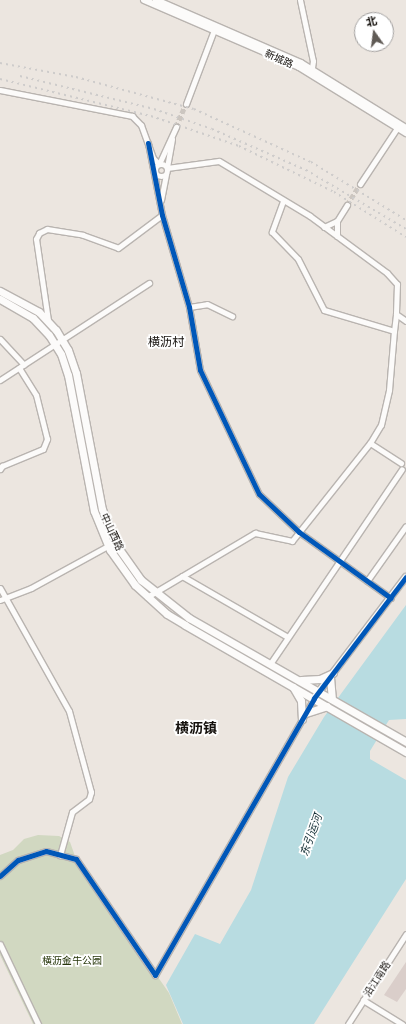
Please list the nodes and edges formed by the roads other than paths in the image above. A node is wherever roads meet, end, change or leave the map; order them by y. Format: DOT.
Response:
graph roads {
  1 [pos="144,0"];
  2 [pos="156,0"];
  3 [pos="300,0"];
  4 [pos="214,30"];
  5 [pos="312,72"];
  6 [pos="0,90"];
  7 [pos="186,104"];
  8 [pos="176,127"];
  9 [pos="397,128"];
  10 [pos="406,128"];
  11 [pos="406,134"];
  12 [pos="172,139"];
  13 [pos="148,144"];
  14 [pos="159,164"];
  15 [pos="167,171"];
  16 [pos="155,172"];
  17 [pos="360,184"];
  18 [pos="283,201"];
  19 [pos="160,205"];
  20 [pos="347,205"];
  21 [pos="162,215"];
  22 [pos="337,221"];
  23 [pos="324,227"];
  24 [pos="337,236"];
  25 [pos="149,283"];
  26 [pos="0,291"];
  27 [pos="0,299"];
  28 [pos="189,307"];
  29 [pos="396,314"];
  30 [pos="232,316"];
  31 [pos="48,320"];
  32 [pos="406,321"];
  33 [pos="394,330"];
  34 [pos="0,339"];
  35 [pos="62,340"];
  36 [pos="55,344"];
  37 [pos="22,366"];
  38 [pos="0,380"];
  39 [pos="370,443"];
  40 [pos="404,462"];
  41 [pos="0,469"];
  42 [pos="404,470"];
  43 [pos="406,526"];
  44 [pos="299,532"];
  45 [pos="115,542"];
  46 [pos="108,546"];
  47 [pos="338,560"];
  48 [pos="182,576"];
  49 [pos="406,577"];
  50 [pos="367,581"];
  51 [pos="0,588"];
  52 [pos="154,593"];
  53 [pos="147,598"];
  54 [pos="391,598"];
  55 [pos="3,599"];
  56 [pos="286,636"];
  57 [pos="270,664"];
  58 [pos="331,675"];
  59 [pos="296,679"];
  60 [pos="292,686"];
  61 [pos="319,691"];
  62 [pos="314,698"];
  63 [pos="332,699"];
  64 [pos="327,706"];
  65 [pos="304,716"];
  66 [pos="406,742"];
  67 [pos="406,752"];
  68 [pos="60,855"];
  69 [pos="0,876"];
  70 [pos="406,934"];
  71 [pos="0,944"];
  72 [pos="363,1000"];
  73 [pos="38,1024"];
  74 [pos="348,1024"];
  75 [pos="402,1024"];
  1 -- 4 [label="street, 新城路"];
  2 -- 5 [label="street, 新城路"];
  3 -- 5 [label="street"];
  4 -- 5 [label="street, 新城路"];
  4 -- 7 [label="street"];
  5 -- 9 [label="street, 新城路"];
  5 -- 10 [label="street, 新城路"];
  6 -- 13 [label="street"];
  8 -- 12 [label="street"];
  9 -- 11 [label="street, 新城路"];
  9 -- 17 [label="street"];
  12 -- 14 [label="street"];
  12 -- 15 [label="street"];
  13 -- 14 [label="street"];
  13 -- 16 [label="street"];
  14 -- 15 [label="street"];
  14 -- 16 [label="street"];
  15 -- 16 [label="street"];
  15 -- 18 [label="street"];
  15 -- 19 [label="street"];
  16 -- 19 [label="street"];
  18 -- 23 [label="street"];
  18 -- 33 [label="street"];
  19 -- 21 [label="street"];
  20 -- 22 [label="street"];
  21 -- 28 [label="street"];
  21 -- 31 [label="street"];
  22 -- 23 [label="street"];
  22 -- 24 [label="street"];
  23 -- 24 [label="street"];
  24 -- 29 [label="street"];
  25 -- 35 [label="street"];
  26 -- 31 [label="main road, 中山西路"];
  27 -- 36 [label="main road, 中山西路"];
  28 -- 30 [label="street"];
  28 -- 44 [label="street"];
  29 -- 32 [label="street"];
  29 -- 33 [label="street"];
  31 -- 35 [label="main road, 中山西路"];
  33 -- 39 [label="street"];
  34 -- 37 [label="street"];
  35 -- 36 [label="street"];
  35 -- 45 [label="main road, 中山西路"];
  36 -- 37 [label="street"];
  36 -- 46 [label="main road, 中山西路"];
  37 -- 38 [label="street"];
  37 -- 41 [label="street"];
  39 -- 40 [label="street"];
  39 -- 44 [label="street"];
  40 -- 42 [label="street"];
  42 -- 47 [label="street"];
  43 -- 50 [label="street"];
  44 -- 47 [label="street"];
  44 -- 48 [label="street"];
  45 -- 46 [label="street"];
  45 -- 52 [label="main road, 中山西路"];
  46 -- 53 [label="main road, 中山西路"];
  46 -- 55 [label="street"];
  47 -- 50 [label="street"];
  47 -- 56 [label="street"];
  48 -- 52 [label="street"];
  48 -- 56 [label="street"];
  49 -- 54 [label="street"];
  50 -- 54 [label="street"];
  51 -- 55 [label="street"];
  52 -- 53 [label="street"];
  52 -- 57 [label="main road, 中山西路"];
  53 -- 60 [label="main road, 中山西路"];
  54 -- 58 [label="street"];
  55 -- 68 [label="street"];
  56 -- 57 [label="street"];
  57 -- 59 [label="main road, 中山西路"];
  58 -- 59 [label="main road"];
  58 -- 61 [label="street"];
  58 -- 63 [label="main road"];
  59 -- 61 [label="main road, 中山西路"];
  60 -- 62 [label="main road, 中山西路"];
  60 -- 65 [label="main road"];
  61 -- 62 [label="street"];
  61 -- 63 [label="main road, 中山西路"];
  62 -- 64 [label="main road, 中山西路"];
  62 -- 65 [label="street"];
  63 -- 66 [label="main road, 中山西路"];
  64 -- 65 [label="main road"];
  64 -- 67 [label="main road, 中山西路"];
  65 -- 68 [label="street"];
  68 -- 69 [label="street"];
  70 -- 72 [label="street, 沿江南路"];
  71 -- 73 [label="street"];
  72 -- 74 [label="street, 沿江南路"];
  72 -- 75 [label="street"];
}
